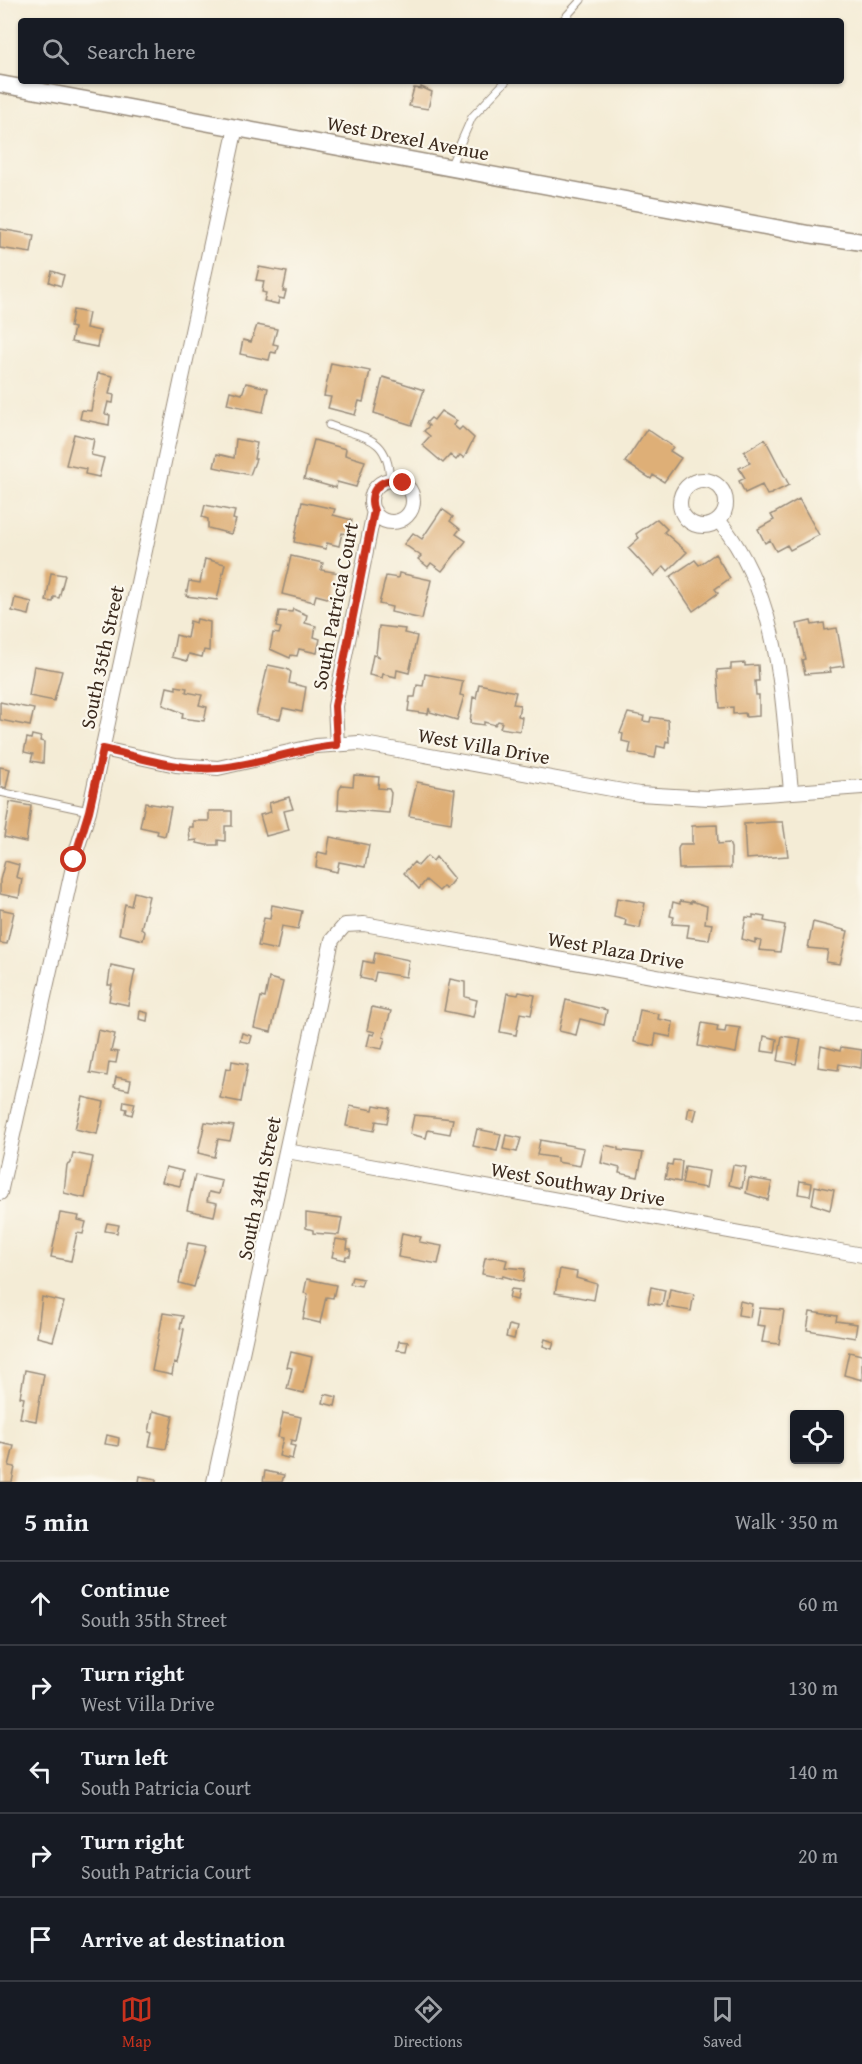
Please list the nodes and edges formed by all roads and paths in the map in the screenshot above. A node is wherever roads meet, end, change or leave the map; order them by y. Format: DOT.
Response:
graph roads {
  1 [pos="581,0"];
  2 [pos="565,18"];
  3 [pos="0,84"];
  4 [pos="503,84"];
  5 [pos="236,127"];
  6 [pos="450,167"];
  7 [pos="808,234"];
  8 [pos="862,242"];
  9 [pos="862,249"];
  10 [pos="329,425"];
  11 [pos="390,480"];
  12 [pos="374,511"];
  13 [pos="719,521"];
  14 [pos="337,745"];
  15 [pos="103,749"];
  16 [pos="862,787"];
  17 [pos="791,791"];
  18 [pos="0,792"];
  19 [pos="89,811"];
  20 [pos="364,924"];
  21 [pos="862,1014"];
  22 [pos="287,1151"];
  23 [pos="0,1193"];
  24 [pos="862,1255"];
  25 [pos="214,1482"];
  1 -- 2 [label="lane"];
  3 -- 5 [label="street, West Drexel Avenue"];
  4 -- 6 [label="lane"];
  5 -- 6 [label="street, West Drexel Avenue"];
  5 -- 15 [label="street, South 35th Street"];
  6 -- 7 [label="street, West Drexel Avenue"];
  7 -- 8 [label="street, West Drexel Avenue"];
  7 -- 9 [label="street, West Drexel Avenue"];
  10 -- 11 [label="lane"];
  11 -- 12 [label="street, South Patricia Court"];
  11 -- 12 [label="street, South Patricia Court"];
  12 -- 14 [label="street, South Patricia Court"];
  13 -- 17 [label="street"];
  14 -- 15 [label="street, West Villa Drive"];
  14 -- 17 [label="street, West Villa Drive"];
  15 -- 19 [label="street, South 35th Street"];
  16 -- 17 [label="street, West Villa Drive"];
  18 -- 19 [label="lane"];
  19 -- 23 [label="street, South 35th Street"];
  20 -- 21 [label="street, West Plaza Drive"];
  20 -- 22 [label="street, South 34th Street"];
  22 -- 24 [label="street, West Southway Drive"];
  22 -- 25 [label="street, South 34th Street"];
}
